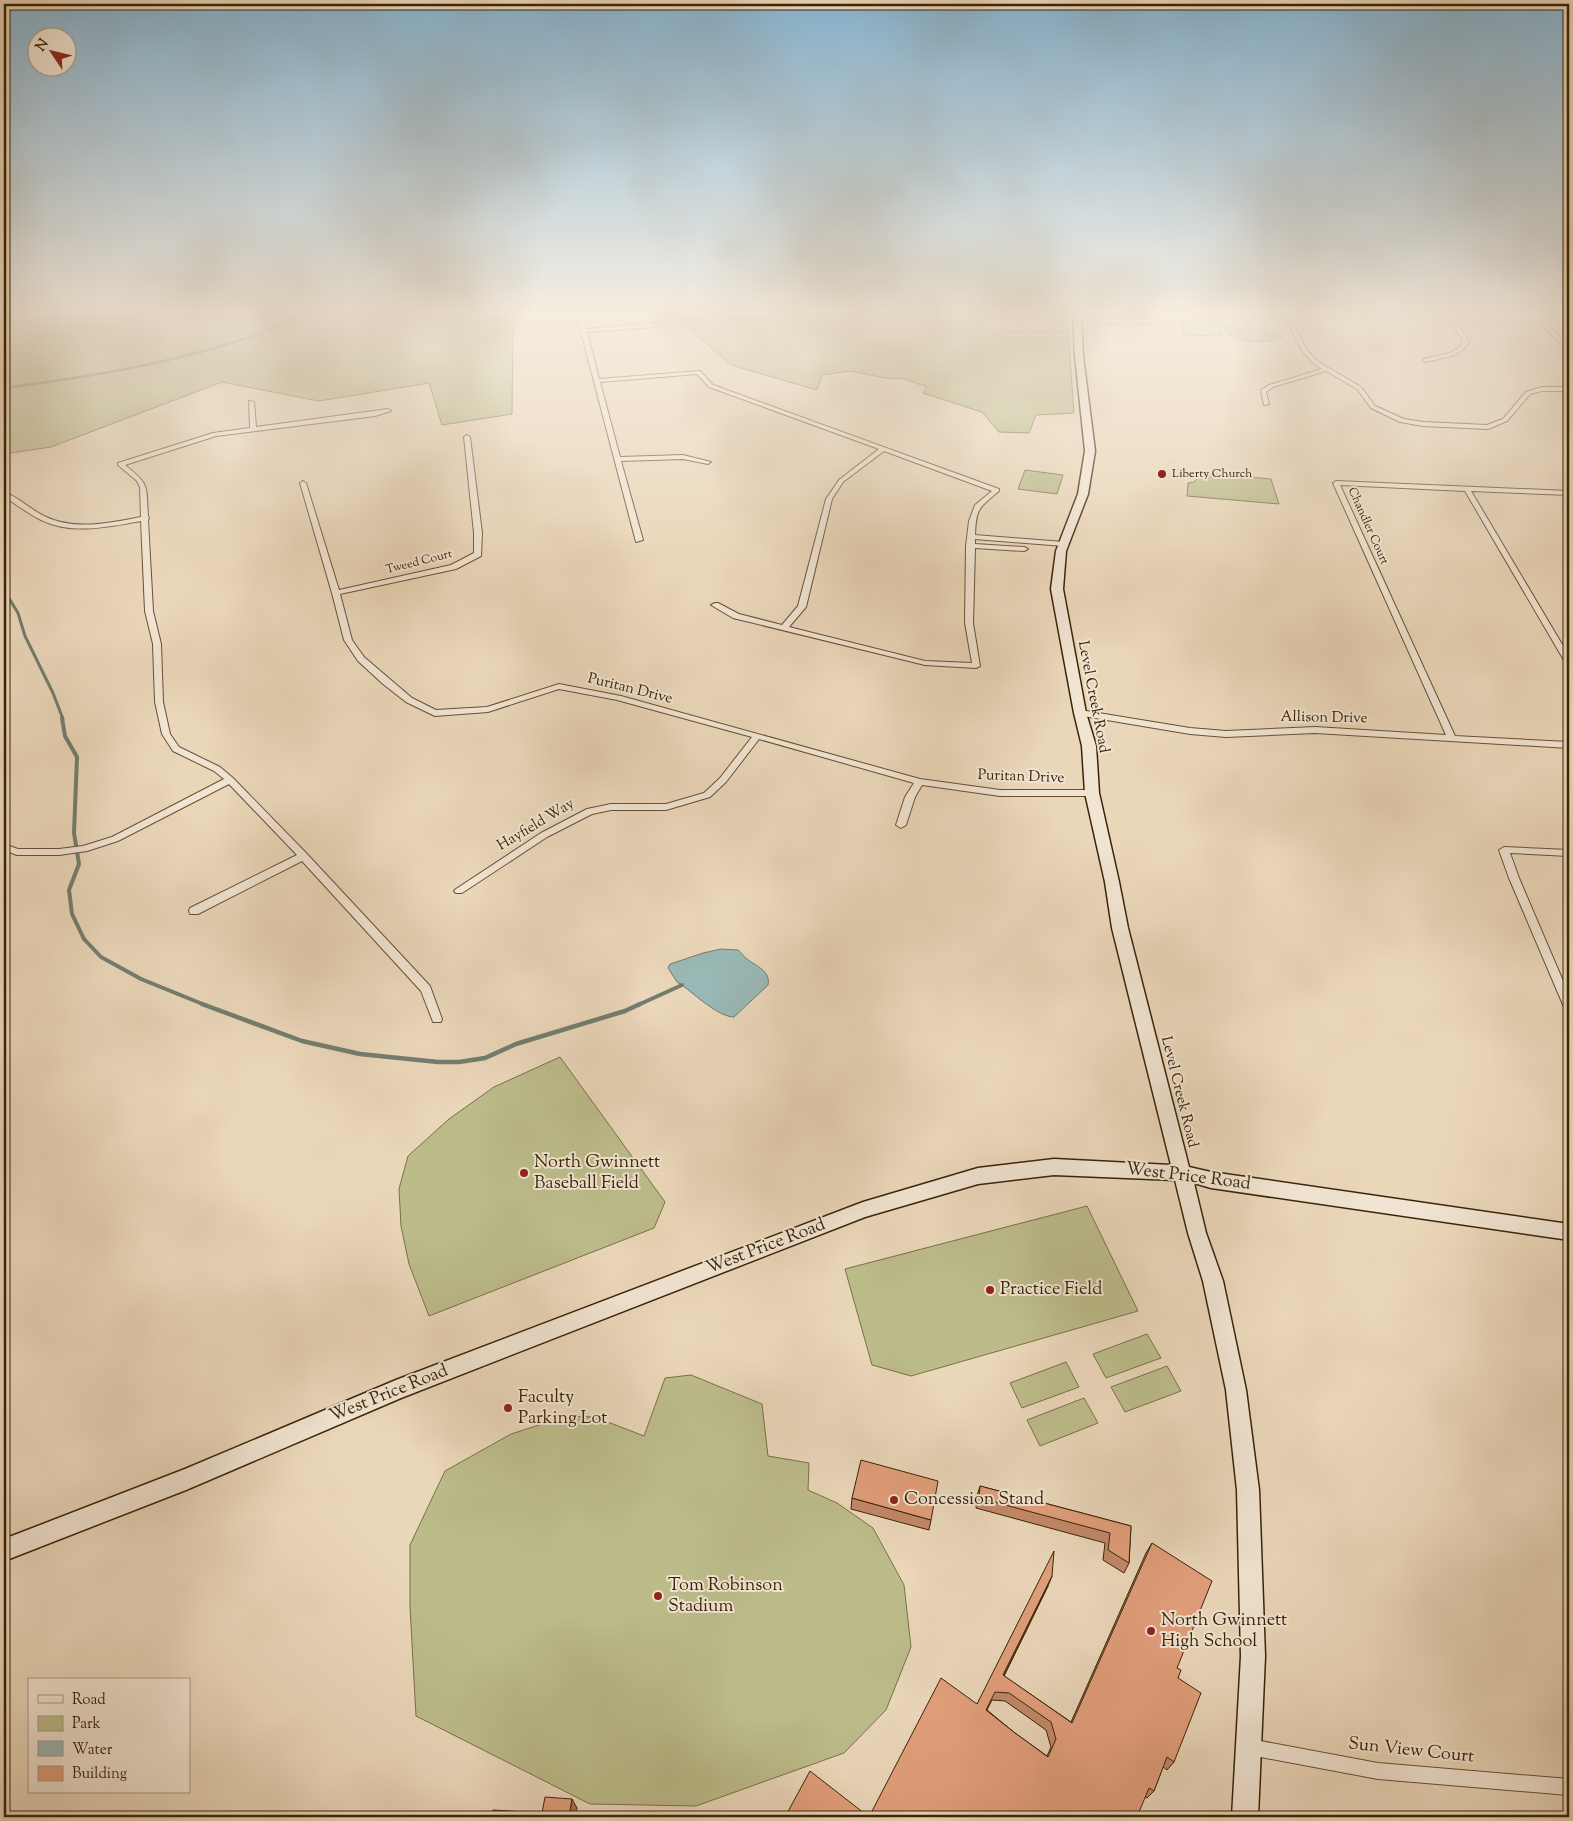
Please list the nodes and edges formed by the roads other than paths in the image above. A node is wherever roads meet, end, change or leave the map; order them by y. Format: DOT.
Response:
graph roads {
  1 [pos="602,398"];
  2 [pos="744,398"];
  3 [pos="1084,398"];
  4 [pos="1265,398"];
  5 [pos="1367,398"];
  6 [pos="1524,398"];
  7 [pos="250,402"];
  8 [pos="1266,404"];
  9 [pos="388,410"];
  10 [pos="253,430"];
  11 [pos="467,437"];
  12 [pos="882,449"];
  13 [pos="618,460"];
  14 [pos="708,462"];
  15 [pos="303,483"];
  16 [pos="1467,489"];
  17 [pos="1569,493"];
  18 [pos="4,494"];
  19 [pos="146,518"];
  20 [pos="639,540"];
  21 [pos="971,542"];
  22 [pos="1063,548"];
  23 [pos="336,593"];
  24 [pos="715,604"];
  25 [pos="784,628"];
  26 [pos="1569,662"];
  27 [pos="1080,713"];
  28 [pos="757,736"];
  29 [pos="1451,737"];
  30 [pos="1569,745"];
  31 [pos="230,780"];
  32 [pos="919,782"];
  33 [pos="1092,793"];
  34 [pos="901,825"];
  35 [pos="4,847"];
  36 [pos="1569,853"];
  37 [pos="304,856"];
  38 [pos="459,891"];
  39 [pos="194,911"];
  40 [pos="1569,1007"];
  41 [pos="437,1019"];
  42 [pos="1183,1173"];
  43 [pos="1569,1232"];
  44 [pos="4,1550"];
  45 [pos="1250,1747"];
  46 [pos="1569,1787"];
  47 [pos="1245,1817"];
  1 -- 13 [label="street"];
  2 -- 12 [label="street"];
  3 -- 22 [label="street, Level Creek Road"];
  4 -- 8 [label="street"];
  5 -- 6 [label="street"];
  7 -- 10 [label="street"];
  9 -- 10 [label="street"];
  10 -- 19 [label="street"];
  11 -- 23 [label="street, Tweed Court"];
  12 -- 21 [label="street"];
  12 -- 25 [label="street"];
  13 -- 14 [label="street"];
  13 -- 20 [label="street"];
  15 -- 23 [label="street, Puritan Drive"];
  16 -- 17 [label="street, Chandler Court"];
  16 -- 26 [label="street"];
  16 -- 29 [label="street, Chandler Court"];
  18 -- 19 [label="street"];
  19 -- 31 [label="street"];
  21 -- 22 [label="street"];
  21 -- 25 [label="street"];
  22 -- 27 [label="street, Level Creek Road"];
  23 -- 28 [label="street, Puritan Drive"];
  24 -- 25 [label="street"];
  27 -- 29 [label="street, Allison Drive"];
  27 -- 33 [label="street, Level Creek Road"];
  28 -- 32 [label="street, Puritan Drive"];
  28 -- 38 [label="street, Hayfield Way"];
  29 -- 30 [label="street, Allison Drive"];
  31 -- 35 [label="street"];
  31 -- 37 [label="street"];
  32 -- 33 [label="street, Puritan Drive"];
  32 -- 34 [label="street"];
  33 -- 42 [label="street, Level Creek Road"];
  36 -- 40 [label="street"];
  37 -- 39 [label="street"];
  37 -- 41 [label="street"];
  42 -- 43 [label="street, West Price Road"];
  42 -- 44 [label="street, West Price Road"];
  42 -- 45 [label="street, Level Creek Road"];
  45 -- 46 [label="street, Sun View Court"];
  45 -- 47 [label="street, Level Creek Road"];
}
